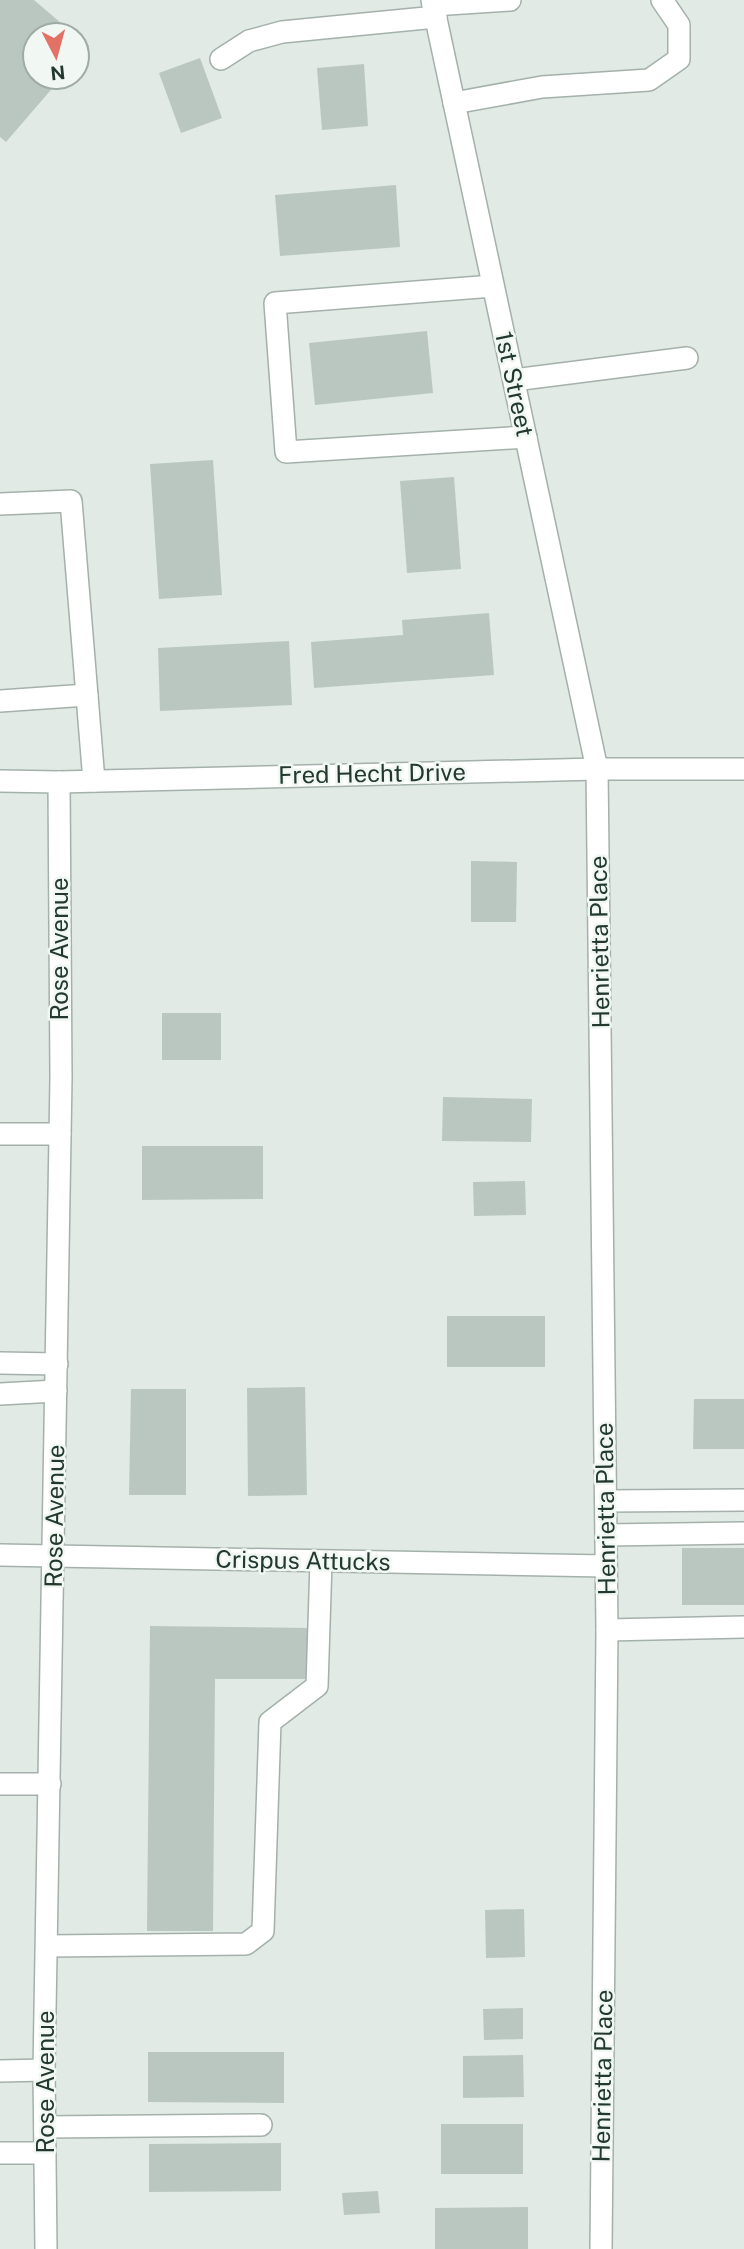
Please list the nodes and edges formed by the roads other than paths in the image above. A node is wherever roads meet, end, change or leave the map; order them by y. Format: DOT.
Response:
graph roads {
  1 [pos="510,0"];
  2 [pos="662,0"];
  3 [pos="434,7"];
  4 [pos="221,59"];
  5 [pos="454,103"];
  6 [pos="494,286"];
  7 [pos="687,358"];
  8 [pos="514,380"];
  9 [pos="526,437"];
  10 [pos="0,505"];
  11 [pos="88,695"];
  12 [pos="0,701"];
  13 [pos="597,769"];
  14 [pos="744,769"];
  15 [pos="0,781"];
  16 [pos="94,781"];
  17 [pos="59,782"];
  18 [pos="0,1134"];
  19 [pos="60,1135"];
  20 [pos="0,1363"];
  21 [pos="57,1364"];
  22 [pos="57,1391"];
  23 [pos="0,1394"];
  24 [pos="744,1500"];
  25 [pos="606,1502"];
  26 [pos="744,1533"];
  27 [pos="606,1535"];
  28 [pos="0,1555"];
  29 [pos="54,1555"];
  30 [pos="321,1562"];
  31 [pos="606,1566"];
  32 [pos="744,1627"];
  33 [pos="607,1630"];
  34 [pos="0,1784"];
  35 [pos="50,1784"];
  36 [pos="47,1946"];
  37 [pos="44,2070"];
  38 [pos="0,2071"];
  39 [pos="261,2125"];
  40 [pos="45,2127"];
  41 [pos="46,2152"];
  42 [pos="0,2153"];
  43 [pos="46,2249"];
  44 [pos="601,2249"];
  1 -- 3 [label="street"];
  2 -- 5 [label="street"];
  3 -- 4 [label="street"];
  3 -- 5 [label="street, 1st Street"];
  5 -- 6 [label="street, 1st Street"];
  6 -- 8 [label="street, 1st Street"];
  6 -- 9 [label="street"];
  7 -- 8 [label="street"];
  8 -- 9 [label="street, 1st Street"];
  9 -- 13 [label="street, 1st Street"];
  10 -- 11 [label="street"];
  11 -- 12 [label="street"];
  11 -- 16 [label="street"];
  13 -- 14 [label="street, Fred Hecht Drive"];
  13 -- 16 [label="street, Fred Hecht Drive"];
  13 -- 25 [label="street, Henrietta Place"];
  15 -- 17 [label="street, Fred Hecht Drive"];
  16 -- 17 [label="street, Fred Hecht Drive"];
  17 -- 19 [label="street, Rose Avenue"];
  18 -- 19 [label="street"];
  19 -- 21 [label="street, Rose Avenue"];
  20 -- 21 [label="street"];
  21 -- 22 [label="street, Rose Avenue"];
  22 -- 23 [label="street"];
  22 -- 29 [label="street, Rose Avenue"];
  24 -- 25 [label="street"];
  25 -- 27 [label="street, Henrietta Place"];
  26 -- 27 [label="street"];
  27 -- 31 [label="street, Henrietta Place"];
  28 -- 29 [label="street, Crispus Attucks"];
  29 -- 30 [label="street, Crispus Attucks"];
  29 -- 35 [label="street, Rose Avenue"];
  30 -- 31 [label="street, Crispus Attucks"];
  30 -- 36 [label="street"];
  31 -- 33 [label="street, Henrietta Place"];
  32 -- 33 [label="street"];
  33 -- 44 [label="street, Henrietta Place"];
  34 -- 35 [label="street"];
  35 -- 36 [label="street, Rose Avenue"];
  36 -- 37 [label="street, Rose Avenue"];
  37 -- 38 [label="street"];
  37 -- 40 [label="street, Rose Avenue"];
  39 -- 40 [label="street"];
  40 -- 41 [label="street, Rose Avenue"];
  41 -- 42 [label="street"];
  41 -- 43 [label="street, Rose Avenue"];
}
